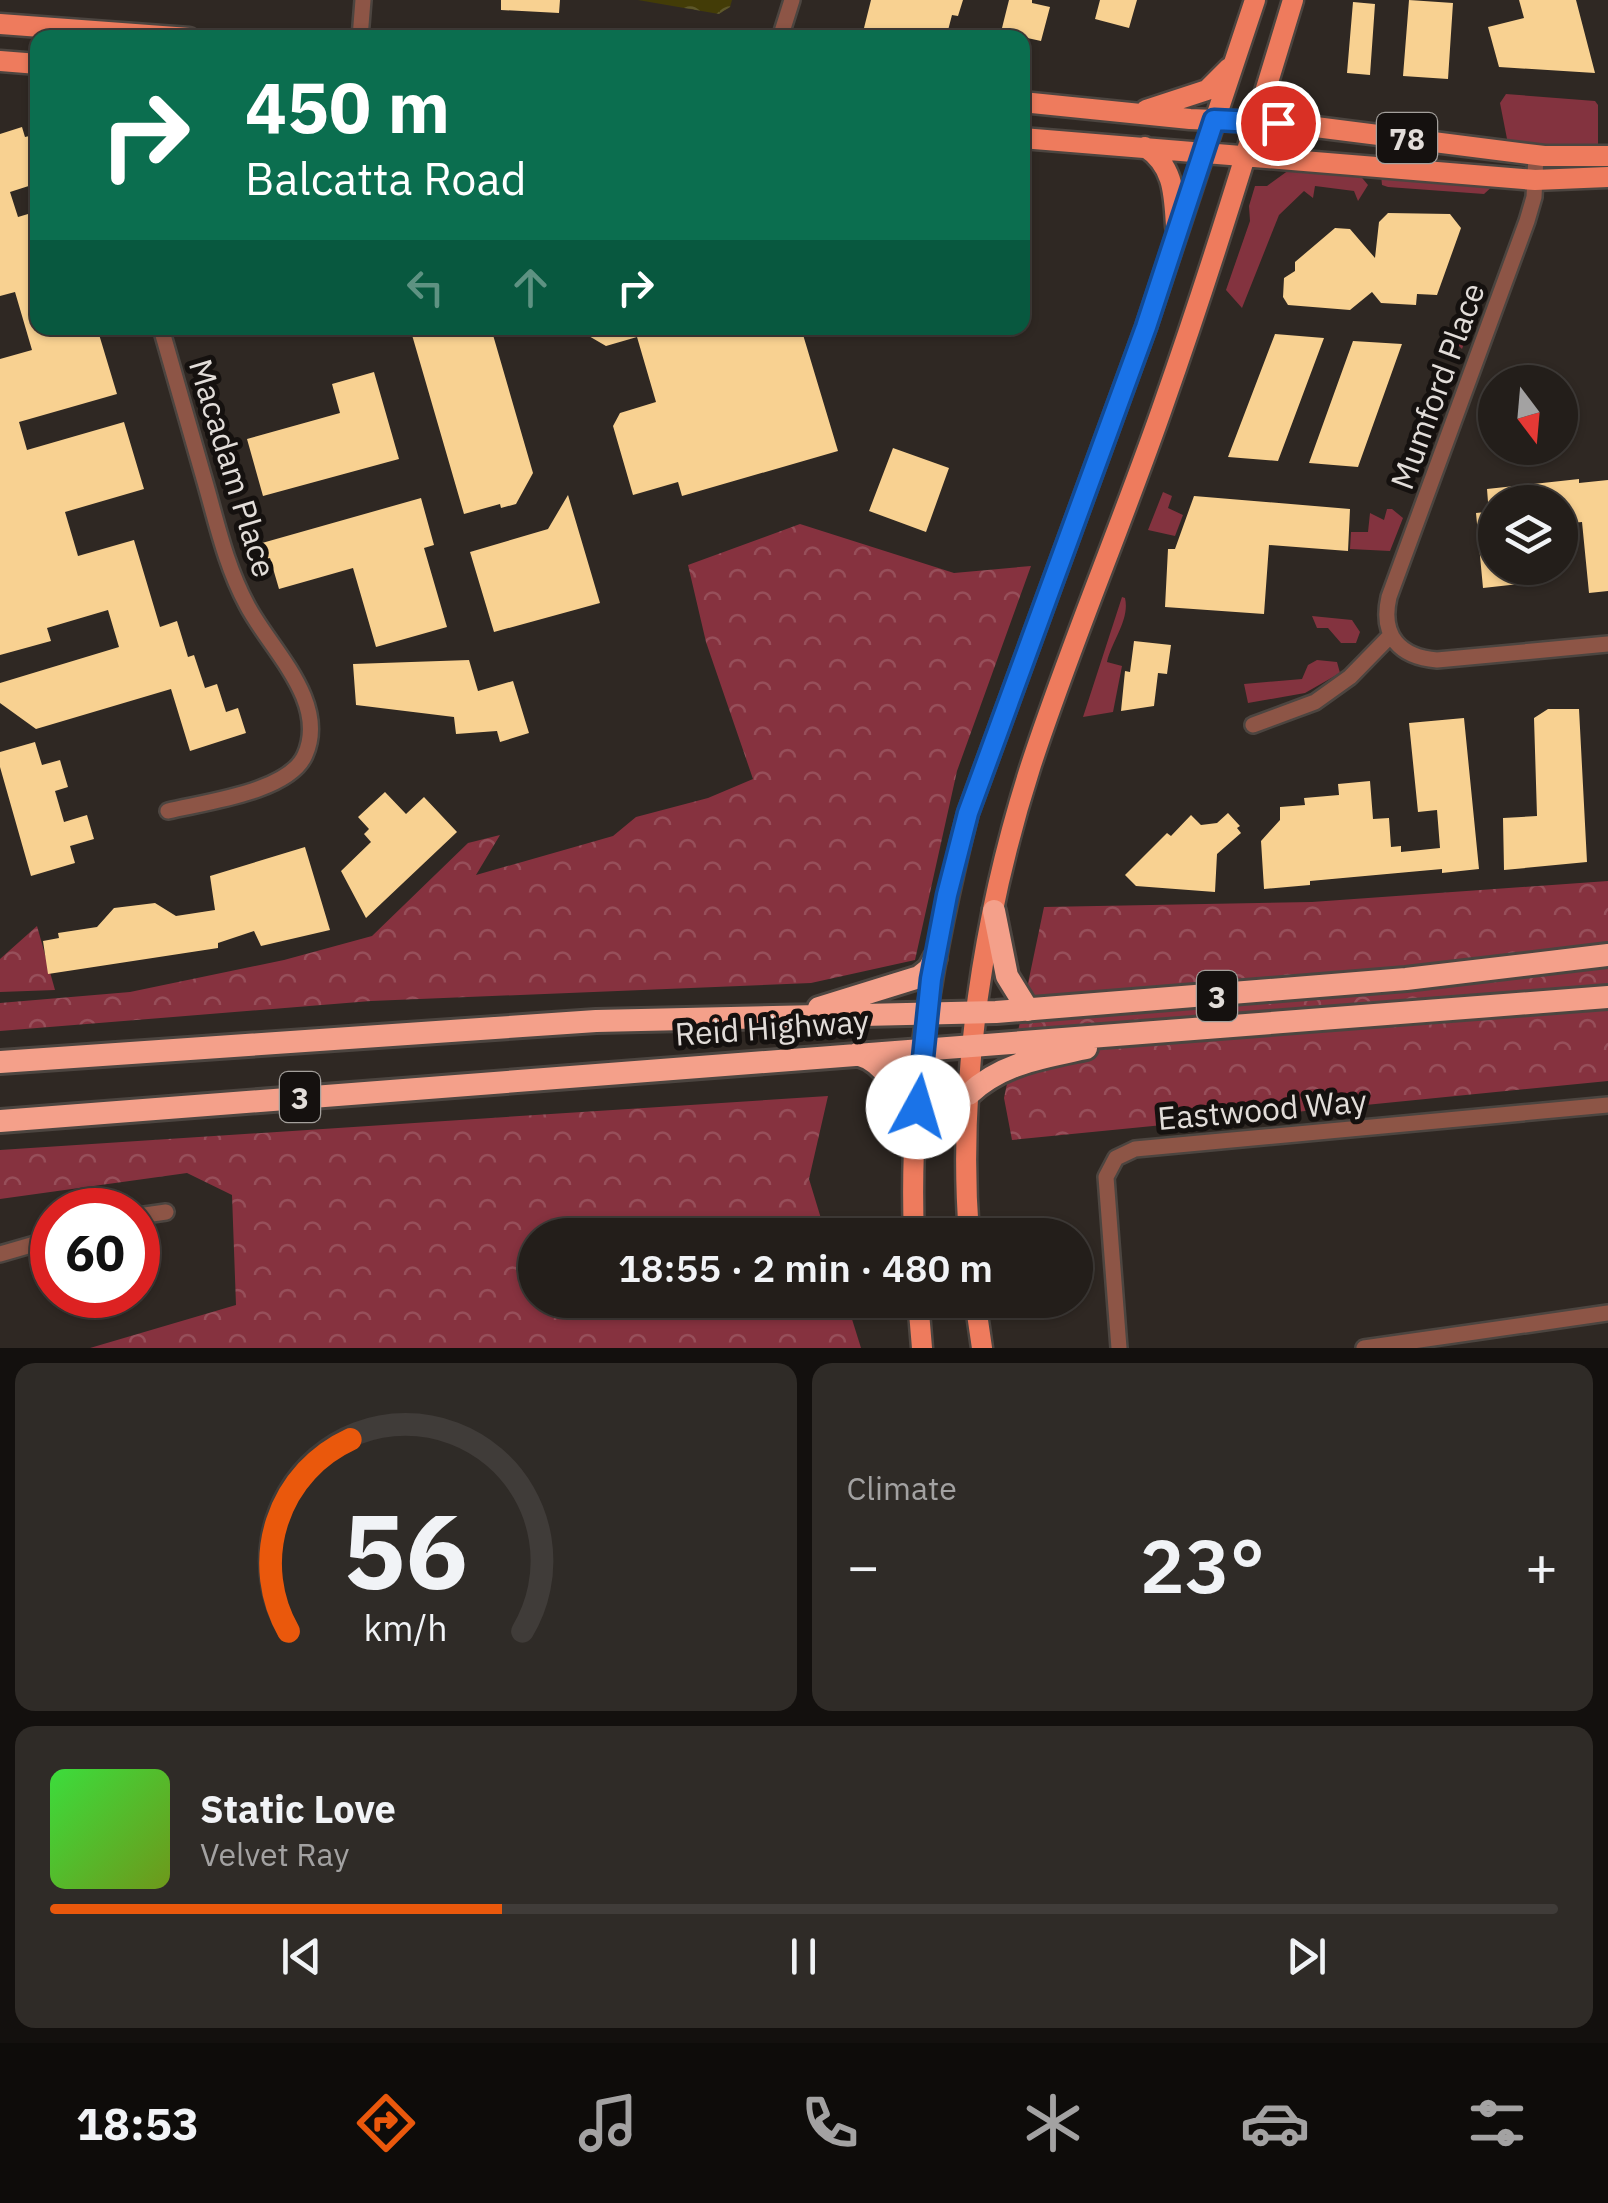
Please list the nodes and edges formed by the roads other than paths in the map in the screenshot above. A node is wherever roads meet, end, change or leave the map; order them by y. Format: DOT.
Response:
graph roads {
  1 [pos="363,0"];
  2 [pos="792,0"];
  3 [pos="1255,0"];
  4 [pos="1293,0"];
  5 [pos="0,24"];
  6 [pos="70,30"];
  7 [pos="361,30"];
  8 [pos="783,30"];
  9 [pos="0,61"];
  10 [pos="30,63"];
  11 [pos="1233,63"];
  12 [pos="1030,103"];
  13 [pos="1139,112"];
  14 [pos="1214,120"];
  15 [pos="1256,121"];
  16 [pos="1030,139"];
  17 [pos="1145,147"];
  18 [pos="1204,151"];
  19 [pos="1246,154"];
  20 [pos="1536,155"];
  21 [pos="1608,156"];
  22 [pos="1608,177"];
  23 [pos="1534,180"];
  24 [pos="1177,233"];
  25 [pos="163,335"];
  26 [pos="1391,635"];
  27 [pos="1608,644"];
  28 [pos="1253,725"];
  29 [pos="168,811"];
  30 [pos="994,910"];
  31 [pos="1608,955"];
  32 [pos="935,958"];
  33 [pos="1608,996"];
  34 [pos="1028,1010"];
  35 [pos="978,1012"];
  36 [pos="927,1015"];
  37 [pos="787,1018"];
  38 [pos="1168,1031"];
  39 [pos="974,1044"];
  40 [pos="924,1048"];
  41 [pos="858,1054"];
  42 [pos="0,1062"];
  43 [pos="969,1094"];
  44 [pos="1608,1104"];
  45 [pos="0,1120"];
  46 [pos="914,1140"];
  47 [pos="166,1212"];
  48 [pos="160,1213"];
  49 [pos="914,1218"];
  50 [pos="968,1218"];
  51 [pos="30,1245"];
  52 [pos="0,1254"];
  53 [pos="1608,1312"];
  54 [pos="920,1318"];
  55 [pos="978,1318"];
  56 [pos="922,1348"];
  57 [pos="982,1348"];
  58 [pos="1119,1348"];
  59 [pos="1364,1348"];
  1 -- 7 [label="street"];
  2 -- 8 [label="street"];
  3 -- 11 [label="main road"];
  4 -- 15 [label="main road"];
  5 -- 6 [label="main road"];
  9 -- 10 [label="main road"];
  11 -- 13 [label="main road"];
  11 -- 14 [label="main road"];
  12 -- 13 [label="main road, 78"];
  13 -- 14 [label="main road, 78"];
  14 -- 15 [label="main road, 78"];
  14 -- 18 [label="main road"];
  15 -- 19 [label="main road"];
  15 -- 20 [label="main road, 78"];
  16 -- 17 [label="main road"];
  17 -- 18 [label="main road"];
  17 -- 24 [label="main road"];
  18 -- 19 [label="main road"];
  18 -- 24 [label="main road"];
  19 -- 23 [label="main road"];
  19 -- 30 [label="main road"];
  20 -- 21 [label="main road, 78"];
  20 -- 23 [label="street, Mumford Place"];
  22 -- 23 [label="main road"];
  23 -- 26 [label="street, Mumford Place"];
  24 -- 32 [label="main road"];
  25 -- 29 [label="street, Macadam Place"];
  26 -- 27 [label="street"];
  26 -- 28 [label="street"];
  30 -- 34 [label="highway"];
  30 -- 35 [label="main road"];
  31 -- 34 [label="highway, Reid Highway / 3"];
  32 -- 36 [label="main road"];
  32 -- 37 [label="highway"];
  33 -- 38 [label="highway, Reid Highway / 3"];
  34 -- 35 [label="highway, Reid Highway / 3"];
  35 -- 36 [label="highway, Reid Highway / 3"];
  35 -- 39 [label="main road"];
  36 -- 37 [label="highway, Reid Highway / 3"];
  36 -- 40 [label="main road"];
  37 -- 42 [label="highway, Reid Highway / 3"];
  38 -- 39 [label="highway, Reid Highway / 3"];
  38 -- 43 [label="highway"];
  39 -- 40 [label="highway, Reid Highway / 3"];
  39 -- 43 [label="main road"];
  40 -- 41 [label="highway, Reid Highway / 3"];
  40 -- 46 [label="main road"];
  41 -- 45 [label="highway, Reid Highway / 3"];
  41 -- 46 [label="highway"];
  43 -- 50 [label="main road"];
  44 -- 58 [label="street, Eastwood Way"];
  46 -- 49 [label="main road"];
  47 -- 48 [label="street"];
  51 -- 52 [label="street"];
  53 -- 59 [label="street"];
  54 -- 56 [label="main road"];
  55 -- 57 [label="main road"];
}
